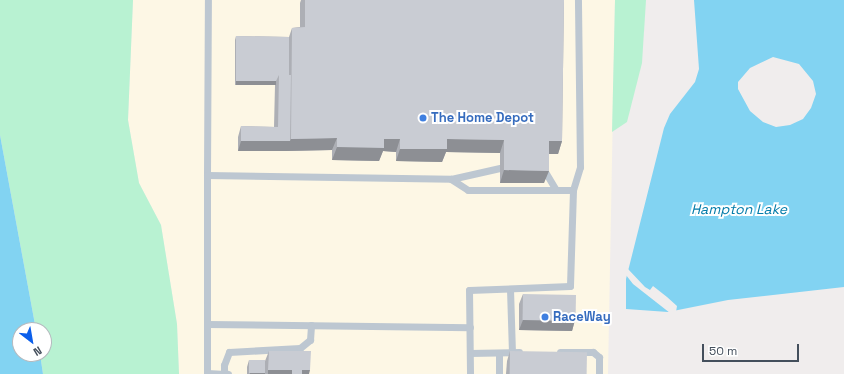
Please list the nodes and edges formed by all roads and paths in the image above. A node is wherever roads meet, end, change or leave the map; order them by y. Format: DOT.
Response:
graph roads {
  1 [pos="208,0"];
  2 [pos="578,0"];
  3 [pos="500,168"];
  4 [pos="544,170"];
  5 [pos="207,175"];
  6 [pos="451,179"];
  7 [pos="556,190"];
  8 [pos="573,190"];
  9 [pos="510,289"];
  10 [pos="207,324"];
  11 [pos="311,326"];
  12 [pos="470,327"];
  13 [pos="512,352"];
  14 [pos="526,352"];
  15 [pos="548,352"];
  16 [pos="470,353"];
  17 [pos="499,353"];
  18 [pos="207,373"];
  19 [pos="226,374"];
  20 [pos="470,374"];
  21 [pos="499,374"];
  22 [pos="599,374"];
  1 -- 5 [label="lane"];
  2 -- 8 [label="lane"];
  3 -- 6 [label="lane"];
  4 -- 7 [label="lane"];
  5 -- 6 [label="lane"];
  5 -- 10 [label="lane"];
  6 -- 7 [label="lane"];
  7 -- 8 [label="lane"];
  8 -- 9 [label="lane"];
  9 -- 12 [label="lane"];
  9 -- 13 [label="lane"];
  10 -- 11 [label="lane"];
  10 -- 18 [label="lane"];
  11 -- 12 [label="lane"];
  11 -- 19 [label="lane"];
  12 -- 16 [label="lane"];
  13 -- 14 [label="lane"];
  13 -- 17 [label="lane"];
  15 -- 22 [label="lane"];
  16 -- 17 [label="lane"];
  16 -- 20 [label="lane"];
  17 -- 21 [label="lane"];
  18 -- 19 [label="lane"];
}
